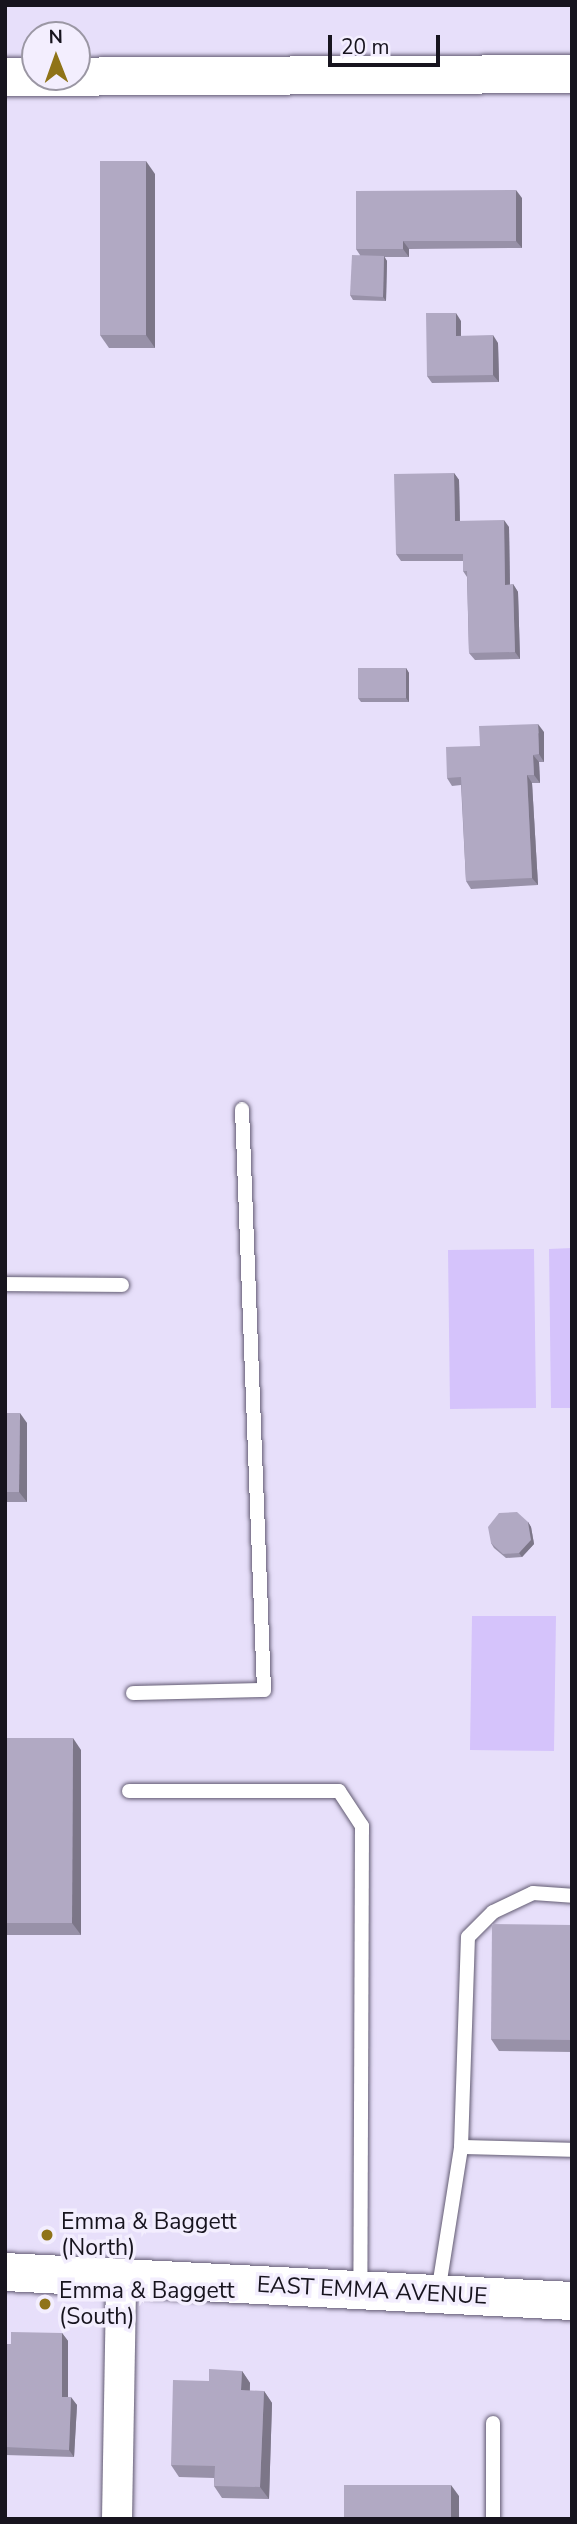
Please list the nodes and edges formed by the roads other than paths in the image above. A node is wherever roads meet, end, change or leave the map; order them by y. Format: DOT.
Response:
graph roads {
  1 [pos="572,74"];
  2 [pos="5,77"];
  3 [pos="242,1109"];
  4 [pos="5,1284"];
  5 [pos="122,1284"];
  6 [pos="133,1693"];
  7 [pos="130,1791"];
  8 [pos="572,1896"];
  9 [pos="461,2147"];
  10 [pos="572,2150"];
  11 [pos="5,2272"];
  12 [pos="121,2279"];
  13 [pos="360,2290"];
  14 [pos="438,2294"];
  15 [pos="572,2301"];
  16 [pos="493,2423"];
  17 [pos="117,2519"];
  18 [pos="493,2519"];
  1 -- 2 [label="street"];
  3 -- 6 [label="lane"];
  4 -- 5 [label="lane"];
  7 -- 13 [label="lane"];
  8 -- 9 [label="lane"];
  9 -- 10 [label="lane"];
  9 -- 14 [label="lane"];
  11 -- 12 [label="street, EAST EMMA AVENUE"];
  12 -- 13 [label="street, EAST EMMA AVENUE"];
  12 -- 17 [label="street"];
  13 -- 14 [label="street, EAST EMMA AVENUE"];
  14 -- 15 [label="street, EAST EMMA AVENUE"];
  16 -- 18 [label="lane"];
}
